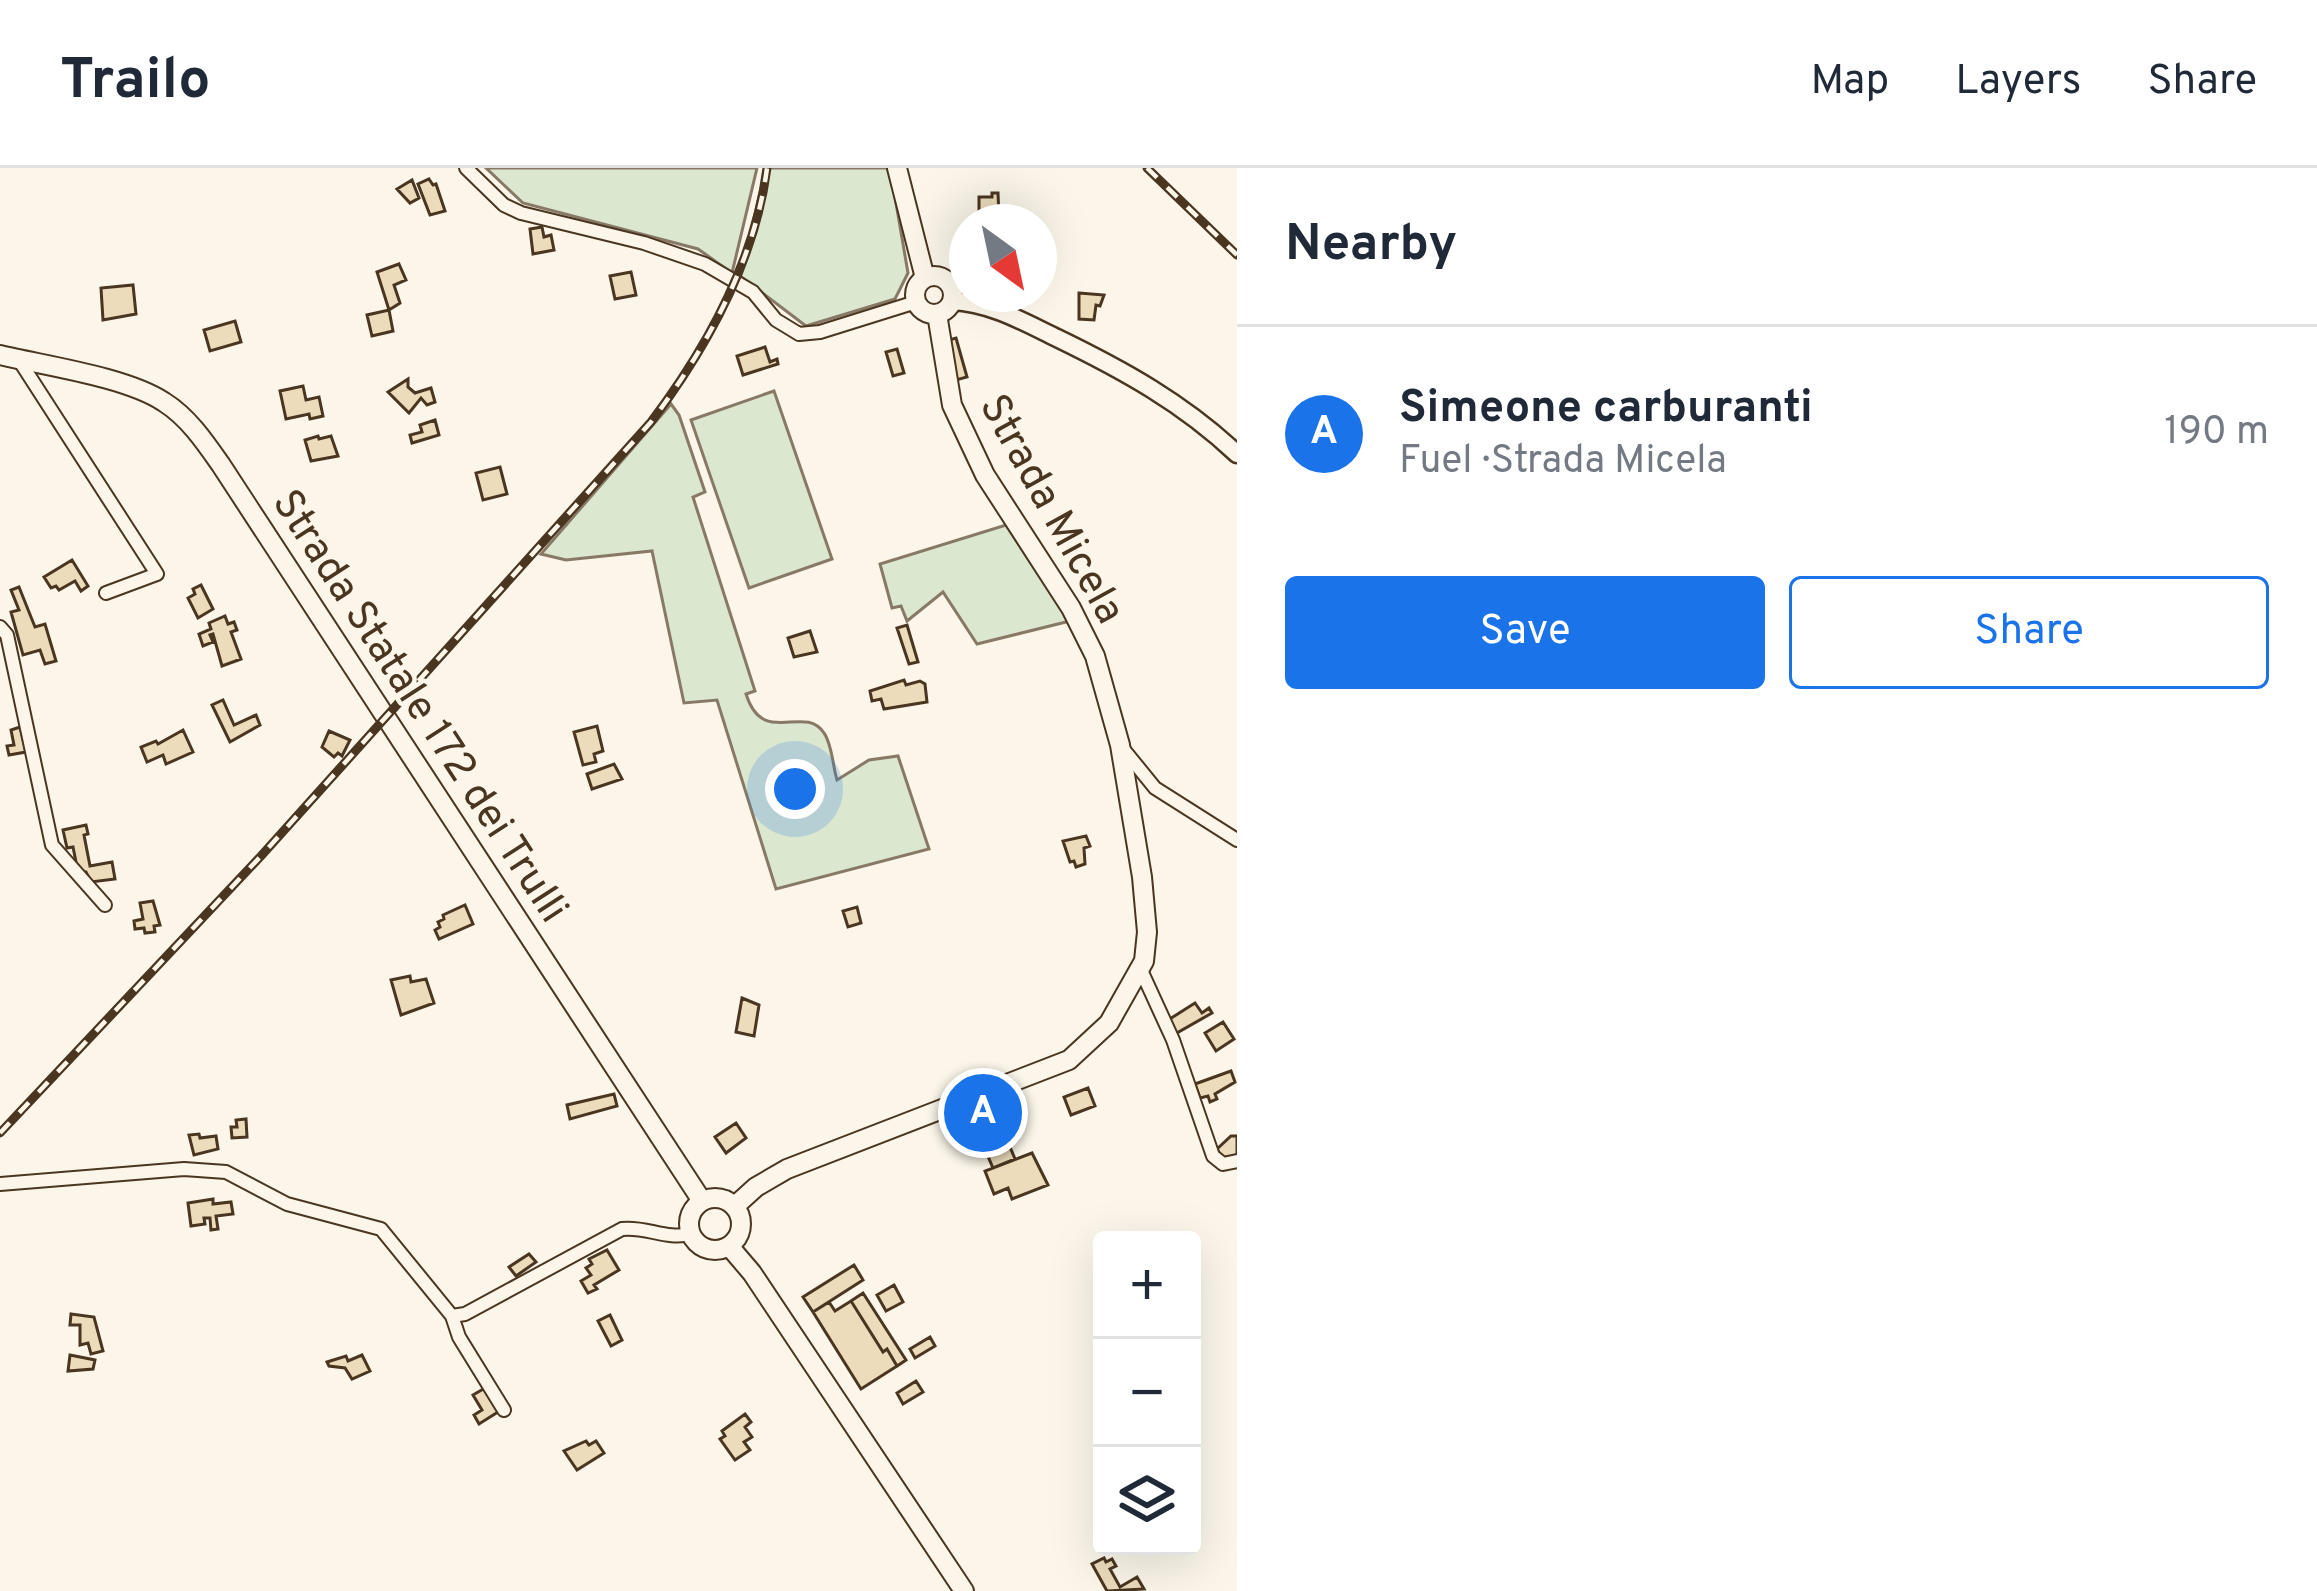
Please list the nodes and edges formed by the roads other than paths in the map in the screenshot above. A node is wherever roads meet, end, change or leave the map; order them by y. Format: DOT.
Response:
graph roads {
  1 [pos="466,168"];
  2 [pos="897,168"];
  3 [pos="925,278"];
  4 [pos="916,302"];
  5 [pos="945,307"];
  6 [pos="9,357"];
  7 [pos="1237,454"];
  8 [pos="106,593"];
  9 [pos="0,627"];
  10 [pos="1120,745"];
  11 [pos="1237,840"];
  12 [pos="105,905"];
  13 [pos="1140,968"];
  14 [pos="1237,1161"];
  15 [pos="0,1184"];
  16 [pos="702,1201"];
  17 [pos="735,1207"];
  18 [pos="691,1234"];
  19 [pos="729,1246"];
  20 [pos="452,1316"];
  21 [pos="504,1410"];
  22 [pos="964,1591"];
  1 -- 4 [label="street"];
  2 -- 3 [label="main road"];
  3 -- 4 [label="main road"];
  3 -- 5 [label="main road"];
  4 -- 5 [label="main road"];
  5 -- 7 [label="street"];
  5 -- 10 [label="main road, Strada Micela"];
  6 -- 8 [label="street"];
  6 -- 16 [label="main road, Strada Statale 172 dei Trulli"];
  9 -- 12 [label="street"];
  10 -- 11 [label="street"];
  10 -- 13 [label="main road, Strada Micela"];
  13 -- 14 [label="street"];
  13 -- 17 [label="main road, Strada Micela"];
  15 -- 20 [label="street"];
  16 -- 17 [label="main road"];
  16 -- 18 [label="main road"];
  17 -- 19 [label="main road"];
  18 -- 19 [label="main road"];
  18 -- 20 [label="street"];
  19 -- 22 [label="main road"];
  20 -- 21 [label="street"];
}
